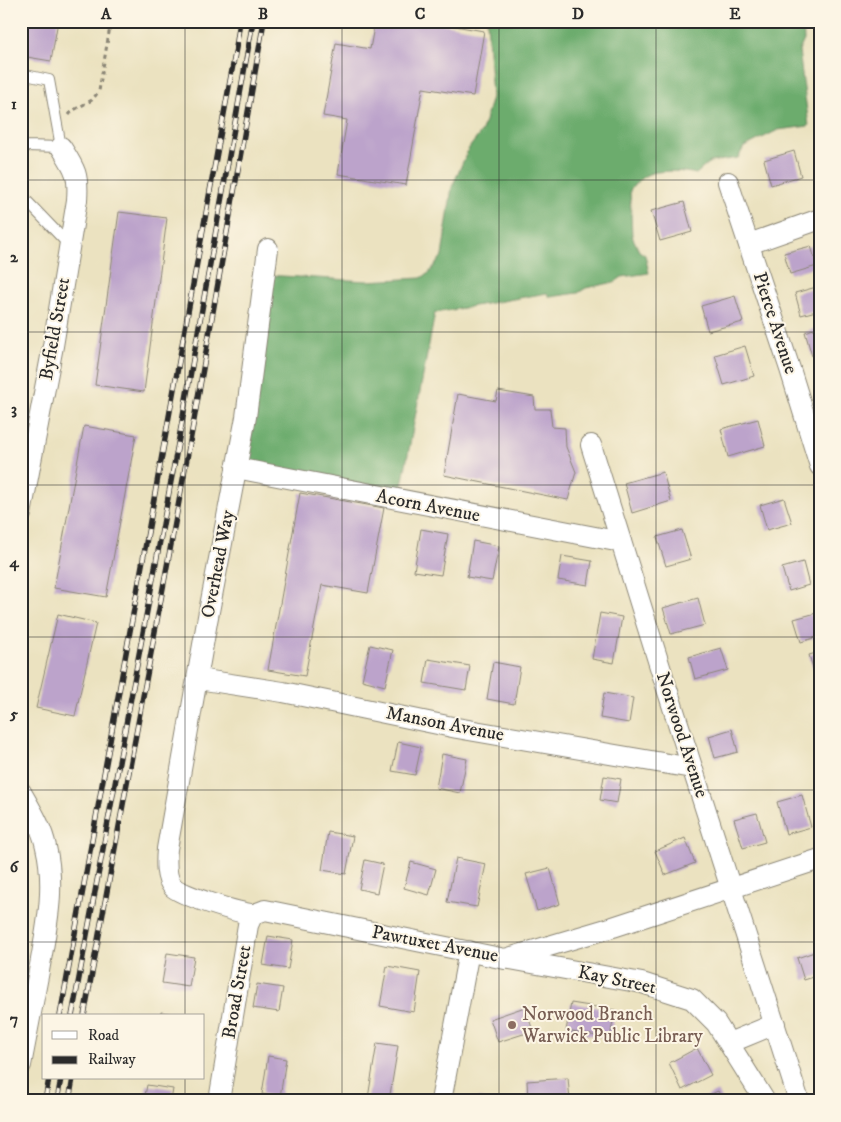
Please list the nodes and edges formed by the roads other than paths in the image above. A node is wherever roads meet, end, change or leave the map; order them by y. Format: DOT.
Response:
graph roads {
  1 [pos="21,74"];
  2 [pos="21,143"];
  3 [pos="61,147"];
  4 [pos="728,182"];
  5 [pos="21,195"];
  6 [pos="820,219"];
  7 [pos="749,244"];
  8 [pos="70,246"];
  9 [pos="268,249"];
  10 [pos="591,445"];
  11 [pos="26,455"];
  12 [pos="820,466"];
  13 [pos="236,468"];
  14 [pos="21,514"];
  15 [pos="621,542"];
  16 [pos="198,678"];
  17 [pos="692,768"];
  18 [pos="21,792"];
  19 [pos="820,859"];
  20 [pos="170,878"];
  21 [pos="732,887"];
  22 [pos="253,914"];
  23 [pos="469,951"];
  24 [pos="505,959"];
  25 [pos="775,1024"];
  26 [pos="729,1043"];
  27 [pos="21,1065"];
  28 [pos="219,1101"];
  29 [pos="441,1101"];
  30 [pos="765,1101"];
  31 [pos="799,1101"];
  1 -- 3 [label="lane"];
  2 -- 3 [label="lane"];
  3 -- 8 [label="street, Byfield Street"];
  4 -- 7 [label="street, Pierce Avenue"];
  5 -- 8 [label="lane"];
  6 -- 7 [label="street"];
  7 -- 12 [label="street, Pierce Avenue"];
  8 -- 11 [label="street, Byfield Street"];
  9 -- 13 [label="street, Overhead Way"];
  10 -- 15 [label="street, Norwood Avenue"];
  11 -- 14 [label="street, Byfield Street"];
  13 -- 15 [label="street, Acorn Avenue"];
  13 -- 16 [label="street, Overhead Way"];
  15 -- 17 [label="street, Norwood Avenue"];
  16 -- 17 [label="street, Manson Avenue"];
  16 -- 20 [label="street, Overhead Way"];
  17 -- 21 [label="street, Norwood Avenue"];
  18 -- 27 [label="street"];
  19 -- 21 [label="street, Pawtuxet Avenue"];
  20 -- 22 [label="street, Pawtuxet Avenue"];
  21 -- 24 [label="street, Pawtuxet Avenue"];
  21 -- 25 [label="street, Norwood Avenue"];
  22 -- 23 [label="street, Pawtuxet Avenue"];
  22 -- 28 [label="street, Broad Street"];
  23 -- 24 [label="street, Pawtuxet Avenue"];
  23 -- 29 [label="street"];
  24 -- 26 [label="street, Kay Street"];
  25 -- 26 [label="street"];
  25 -- 31 [label="street, Norwood Avenue"];
  26 -- 30 [label="street, Kay Street"];
}
